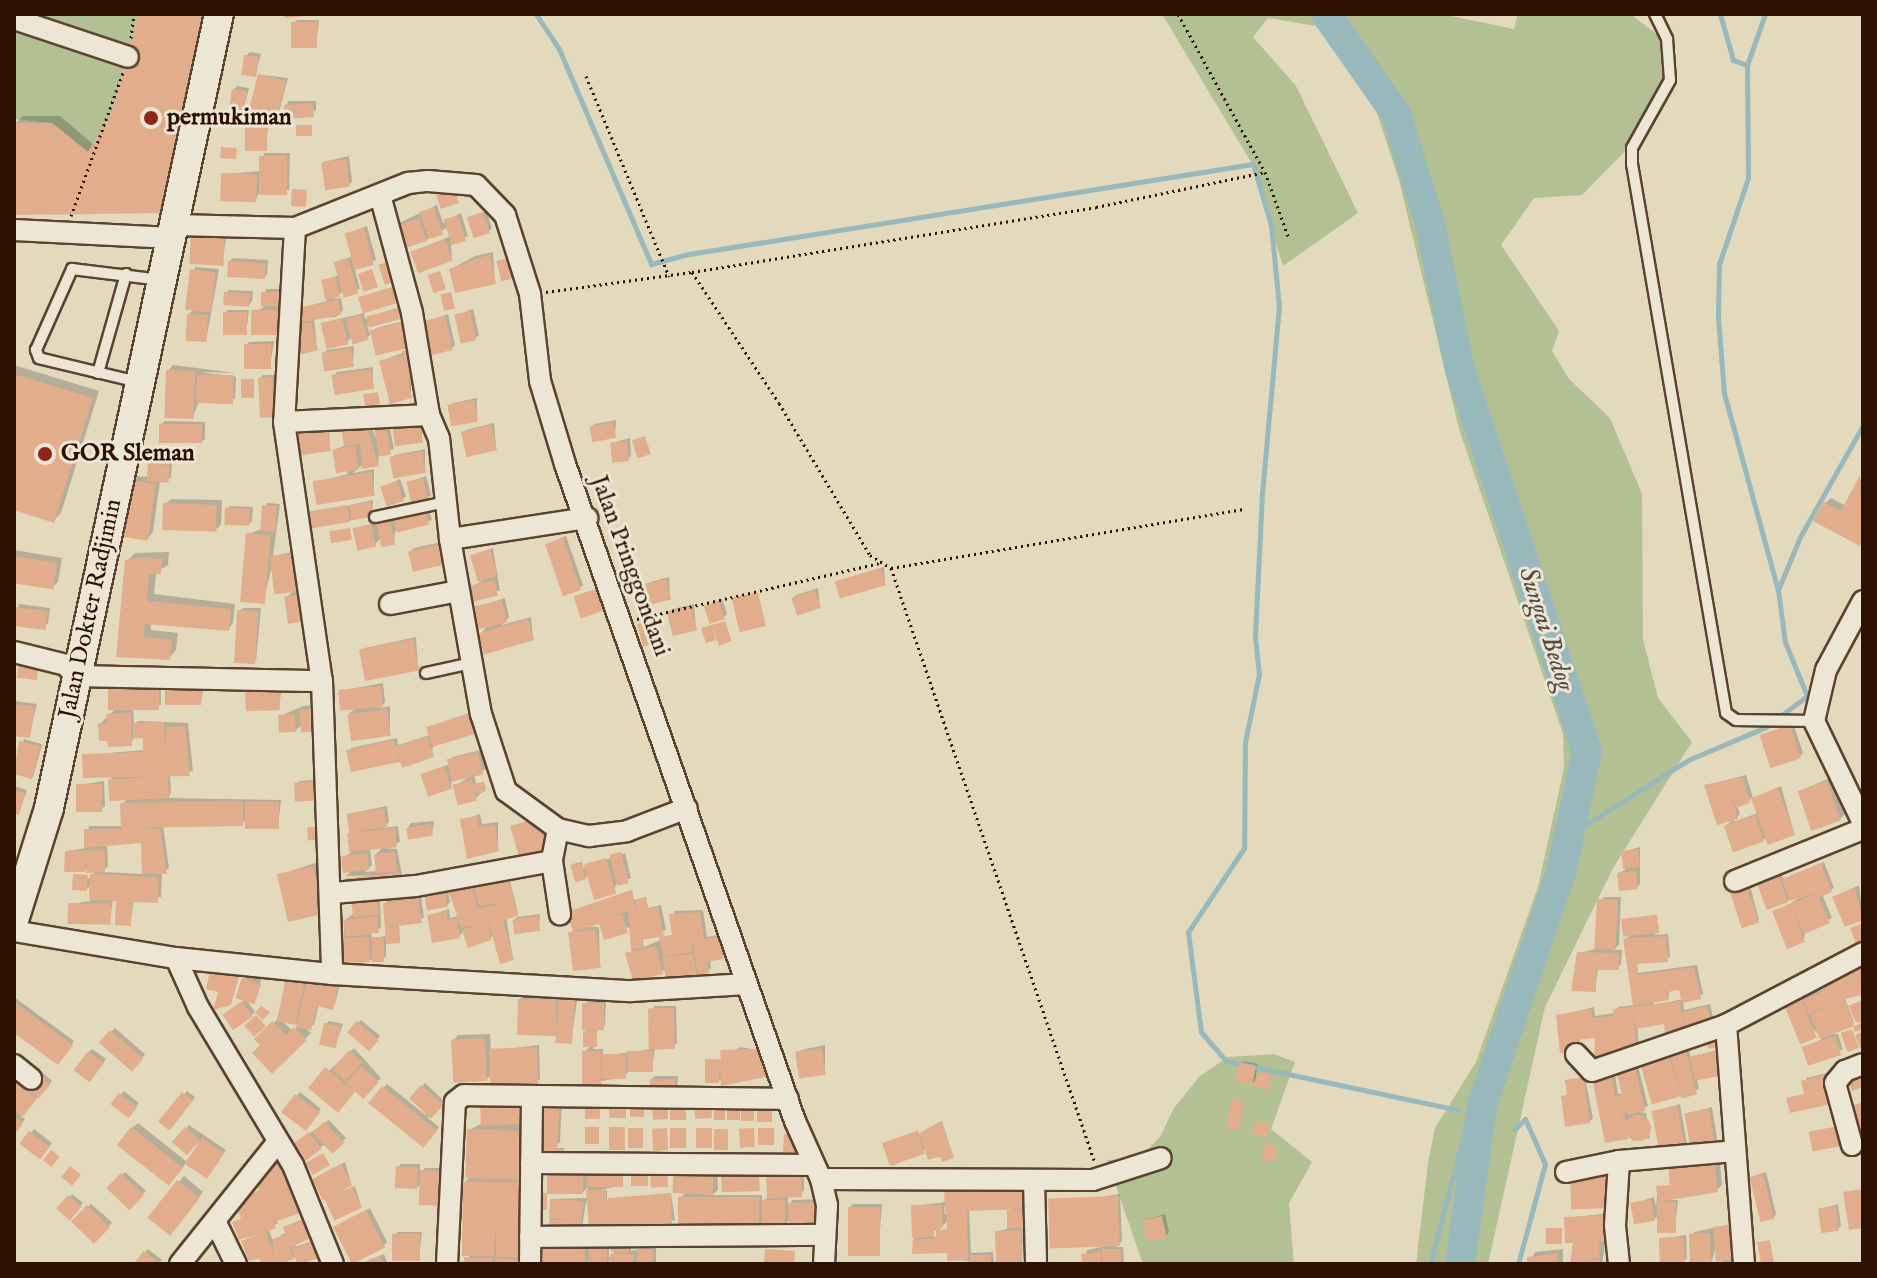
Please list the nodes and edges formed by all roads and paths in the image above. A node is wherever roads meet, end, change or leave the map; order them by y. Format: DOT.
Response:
graph roads {
  1 [pos="134,14"];
  2 [pos="219,14"];
  3 [pos="1178,14"];
  4 [pos="1655,14"];
  5 [pos="14,19"];
  6 [pos="128,57"];
  7 [pos="586,76"];
  8 [pos="1265,172"];
  9 [pos="380,195"];
  10 [pos="295,228"];
  11 [pos="14,230"];
  12 [pos="65,232"];
  13 [pos="174,232"];
  14 [pos="1288,236"];
  15 [pos="692,272"];
  16 [pos="126,274"];
  17 [pos="669,276"];
  18 [pos="163,280"];
  19 [pos="530,294"];
  20 [pos="98,373"];
  21 [pos="141,383"];
  22 [pos="429,415"];
  23 [pos="284,422"];
  24 [pos="446,502"];
  25 [pos="1245,509"];
  26 [pos="375,517"];
  27 [pos="587,518"];
  28 [pos="450,539"];
  29 [pos="881,562"];
  30 [pos="891,568"];
  31 [pos="459,591"];
  32 [pos="1863,601"];
  33 [pos="390,604"];
  34 [pos="622,623"];
  35 [pos="14,652"];
  36 [pos="472,663"];
  37 [pos="426,673"];
  38 [pos="75,676"];
  39 [pos="322,681"];
  40 [pos="1814,721"];
  41 [pos="687,808"];
  42 [pos="1863,823"];
  43 [pos="558,829"];
  44 [pos="1863,829"];
  45 [pos="552,861"];
  46 [pos="1735,881"];
  47 [pos="333,893"];
  48 [pos="560,914"];
  49 [pos="14,920"];
  50 [pos="14,931"];
  51 [pos="1863,953"];
  52 [pos="176,958"];
  53 [pos="332,974"];
  54 [pos="747,984"];
  55 [pos="1726,1025"];
  56 [pos="1576,1054"];
  57 [pos="1863,1064"];
  58 [pos="14,1065"];
  59 [pos="31,1079"];
  60 [pos="532,1096"];
  61 [pos="788,1099"];
  62 [pos="1852,1145"];
  63 [pos="271,1151"];
  64 [pos="1735,1151"];
  65 [pos="1161,1158"];
  66 [pos="1619,1161"];
  67 [pos="531,1163"];
  68 [pos="818,1172"];
  69 [pos="1566,1172"];
  70 [pos="1102,1177"];
  71 [pos="1034,1180"];
  72 [pos="215,1221"];
  73 [pos="825,1235"];
  74 [pos="530,1237"];
  75 [pos="180,1264"];
  76 [pos="236,1264"];
  77 [pos="333,1264"];
  78 [pos="447,1264"];
  79 [pos="530,1264"];
  80 [pos="824,1264"];
  81 [pos="1036,1264"];
  82 [pos="1619,1264"];
  83 [pos="1744,1264"];
  1 -- 6 [label="path"];
  2 -- 13 [label="main road, Jalan Dokter Radjimin"];
  3 -- 8 [label="path"];
  4 -- 40 [label="lane"];
  5 -- 6 [label="street"];
  6 -- 12 [label="path"];
  7 -- 17 [label="path"];
  8 -- 14 [label="path"];
  8 -- 15 [label="path"];
  9 -- 10 [label="street, Jalan Pringgondani"];
  9 -- 19 [label="street, Jalan Pringgondani"];
  9 -- 22 [label="street"];
  10 -- 13 [label="street, Jalan Pringgondani"];
  10 -- 23 [label="street"];
  11 -- 12 [label="street, Jalan Pringgondani"];
  12 -- 13 [label="street, Jalan Pringgondani"];
  13 -- 18 [label="main road, Jalan Dokter Radjimin"];
  15 -- 17 [label="path"];
  15 -- 29 [label="path"];
  16 -- 18 [label="lane"];
  16 -- 20 [label="lane"];
  16 -- 20 [label="lane"];
  17 -- 19 [label="path"];
  18 -- 21 [label="main road, Jalan Dokter Radjimin"];
  19 -- 27 [label="street, Jalan Pringgondani"];
  20 -- 21 [label="lane"];
  21 -- 38 [label="main road, Jalan Dokter Radjimin"];
  22 -- 23 [label="street"];
  22 -- 24 [label="street"];
  23 -- 39 [label="street"];
  24 -- 26 [label="lane"];
  24 -- 28 [label="street"];
  25 -- 30 [label="path"];
  27 -- 28 [label="street"];
  27 -- 34 [label="street, Jalan Pringgondani"];
  28 -- 31 [label="street"];
  29 -- 30 [label="path"];
  29 -- 34 [label="path"];
  30 -- 70 [label="path"];
  31 -- 33 [label="street"];
  31 -- 36 [label="street"];
  32 -- 40 [label="street"];
  34 -- 41 [label="street, Jalan Pringgondani"];
  35 -- 38 [label="street"];
  36 -- 37 [label="lane"];
  36 -- 43 [label="street"];
  38 -- 39 [label="street"];
  38 -- 49 [label="main road, Jalan Dokter Radjimin"];
  39 -- 47 [label="street"];
  40 -- 42 [label="street"];
  41 -- 43 [label="street"];
  41 -- 54 [label="street, Jalan Pringgondani"];
  43 -- 45 [label="street"];
  44 -- 46 [label="street"];
  45 -- 47 [label="street"];
  45 -- 48 [label="street"];
  47 -- 53 [label="street"];
  50 -- 52 [label="street"];
  51 -- 55 [label="street"];
  52 -- 53 [label="street"];
  52 -- 63 [label="street"];
  53 -- 54 [label="street"];
  54 -- 61 [label="street, Jalan Pringgondani"];
  55 -- 56 [label="street"];
  55 -- 64 [label="street"];
  57 -- 62 [label="street"];
  58 -- 59 [label="street"];
  60 -- 61 [label="street"];
  60 -- 67 [label="street"];
  60 -- 78 [label="street"];
  61 -- 68 [label="street, Jalan Pringgondani"];
  63 -- 72 [label="street"];
  63 -- 77 [label="street"];
  64 -- 66 [label="street"];
  64 -- 83 [label="street"];
  65 -- 70 [label="street"];
  66 -- 69 [label="street"];
  66 -- 82 [label="street"];
  67 -- 68 [label="street"];
  67 -- 74 [label="street"];
  68 -- 71 [label="street"];
  68 -- 73 [label="street, Jalan Pringgondani"];
  70 -- 71 [label="street"];
  71 -- 81 [label="street"];
  72 -- 75 [label="street"];
  72 -- 76 [label="street"];
  73 -- 74 [label="street"];
  73 -- 80 [label="street, Jalan Pringgondani"];
  74 -- 79 [label="street"];
}
